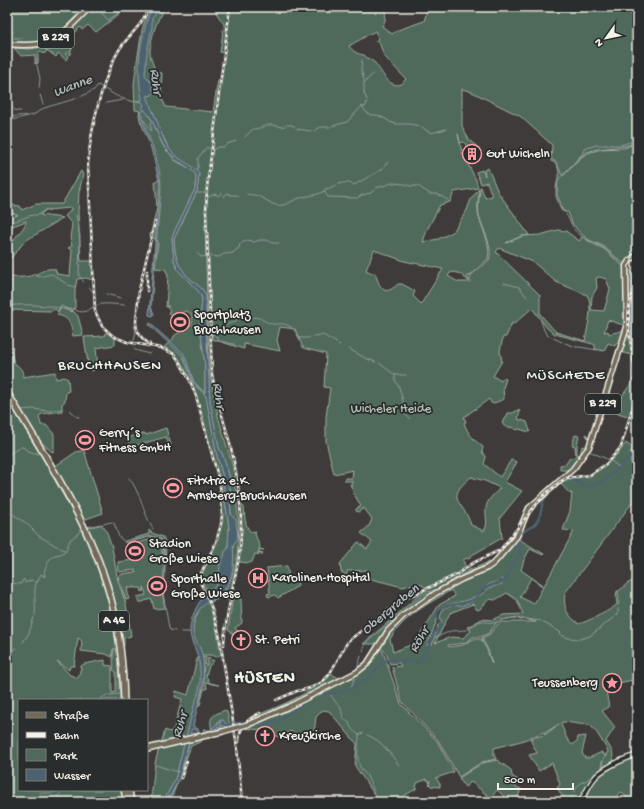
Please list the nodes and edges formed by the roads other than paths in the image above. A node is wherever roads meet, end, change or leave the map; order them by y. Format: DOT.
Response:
graph roads {
  1 [pos="90,7"];
  2 [pos="7,44"];
  3 [pos="637,255"];
  4 [pos="7,392"];
  5 [pos="7,396"];
  6 [pos="13,404"];
  7 [pos="381,641"];
  8 [pos="374,645"];
  9 [pos="382,650"];
  10 [pos="375,652"];
  11 [pos="123,699"];
  12 [pos="211,734"];
  13 [pos="148,749"];
  14 [pos="637,755"];
  15 [pos="127,791"];
  16 [pos="129,802"];
  17 [pos="579,802"];
  1 -- 2 [label="main road, B 229"];
  3 -- 7 [label="main road, B 229"];
  4 -- 6 [label="highway, A 46"];
  5 -- 6 [label="highway, A 46"];
  6 -- 11 [label="highway, A 46"];
  7 -- 8 [label="main road"];
  7 -- 10 [label="main road, B 229"];
  9 -- 10 [label="main road"];
  10 -- 12 [label="main road, B 229, bridge"];
  12 -- 13 [label="highway"];
  14 -- 17 [label="main road"];
  15 -- 16 [label="highway"];
}
